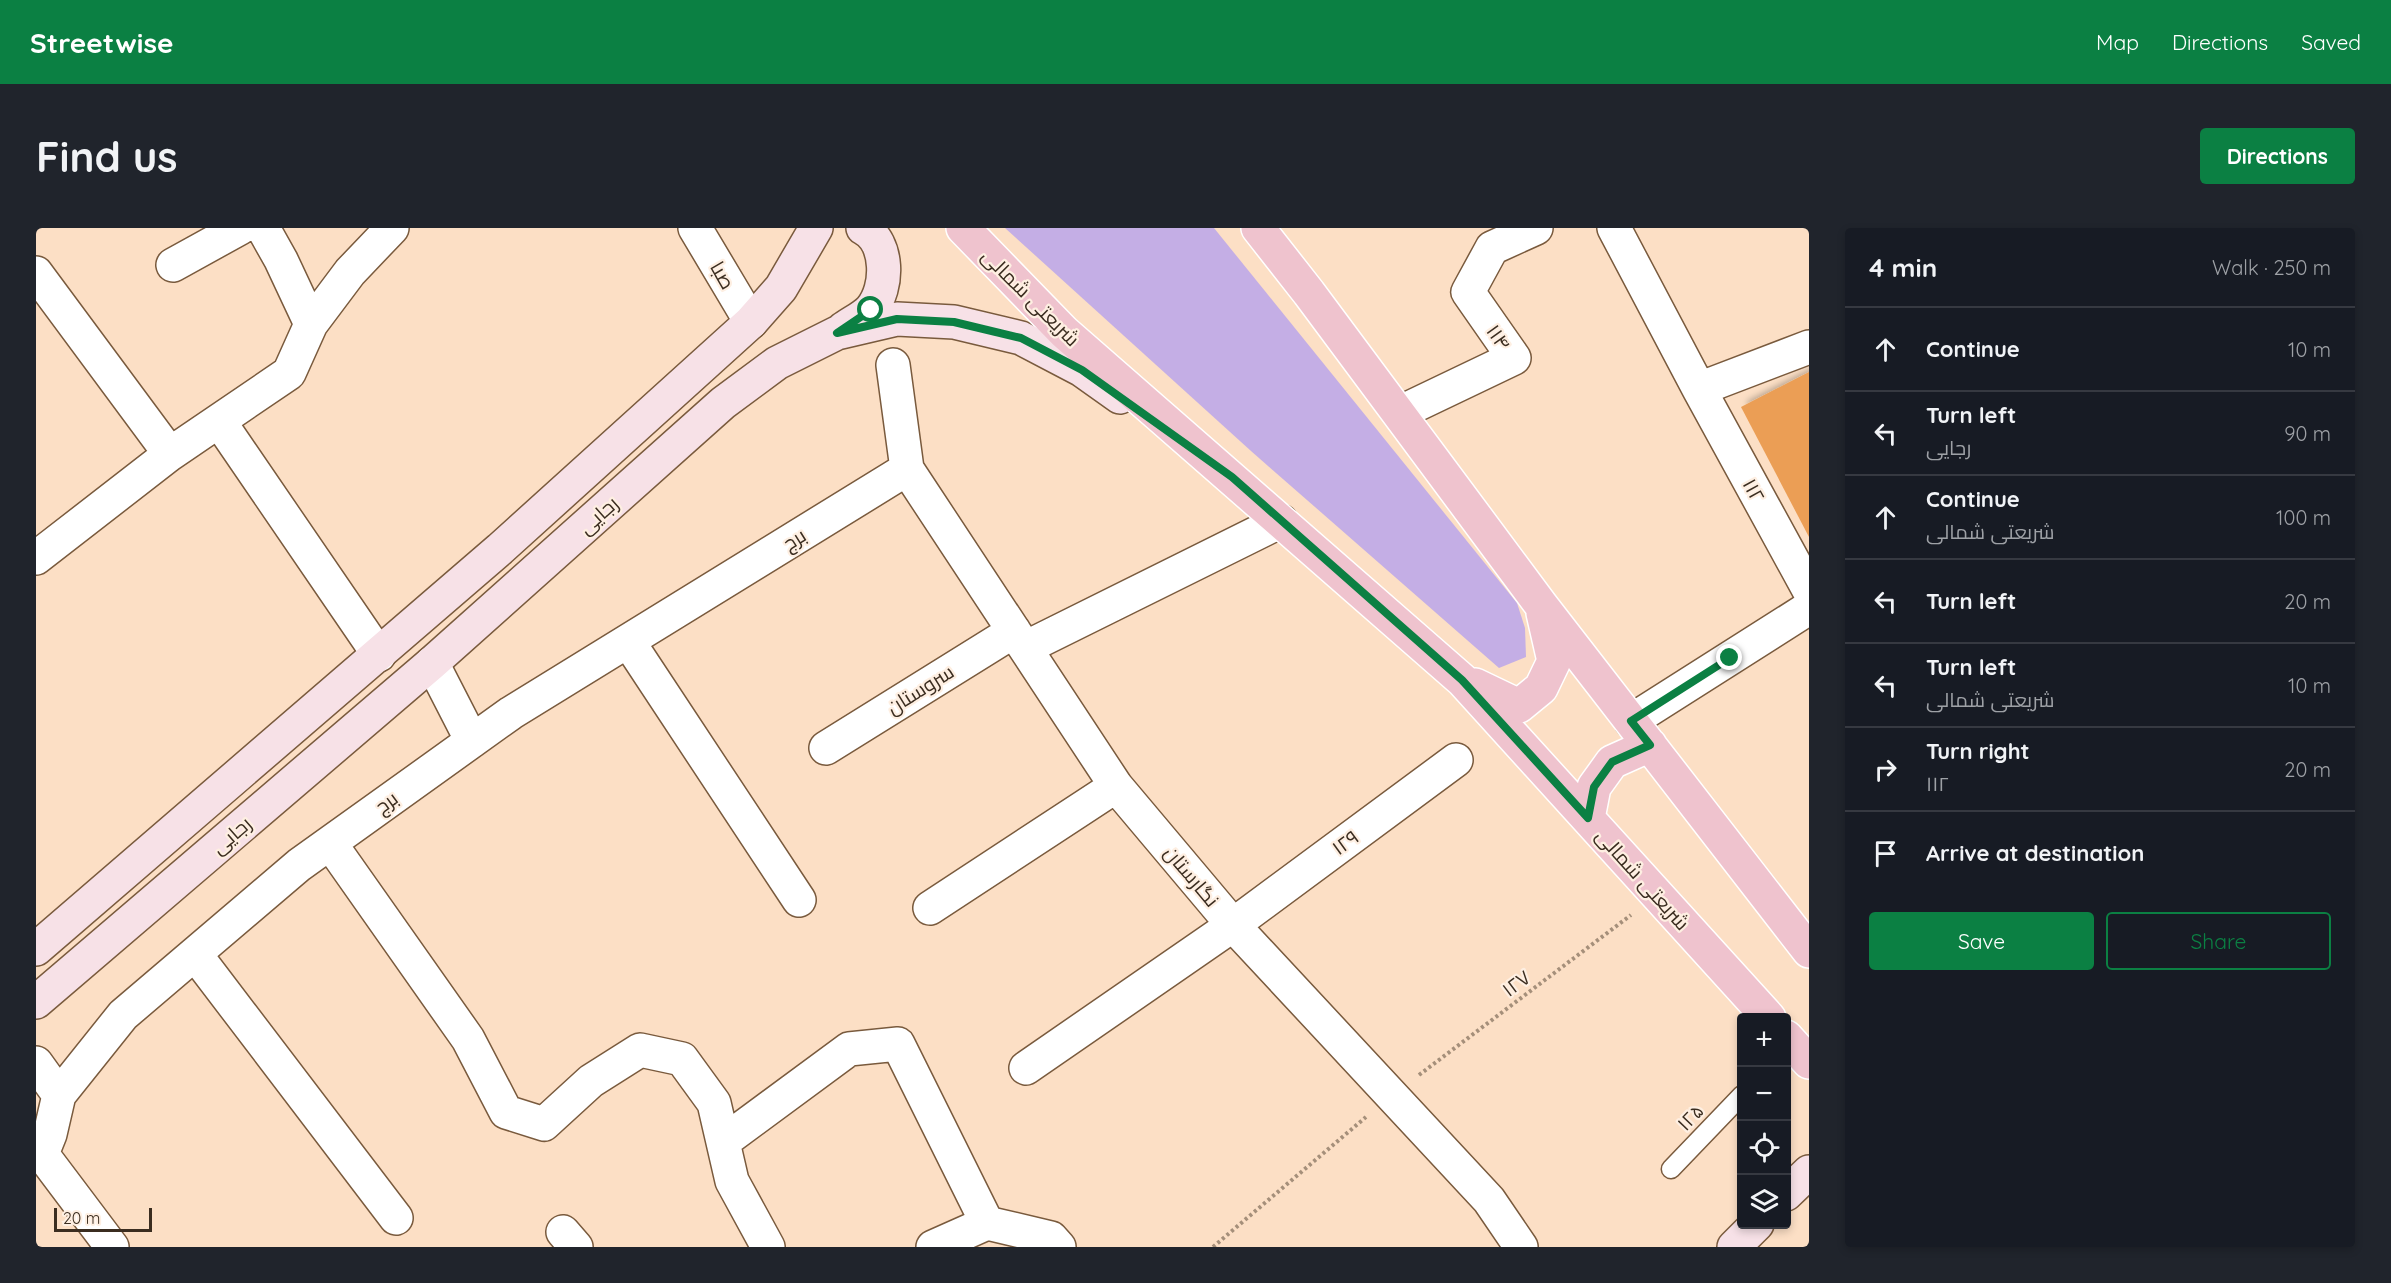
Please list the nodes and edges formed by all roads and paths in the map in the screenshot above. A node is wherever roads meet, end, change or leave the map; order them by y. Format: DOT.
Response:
graph roads {
  1 [pos="240,228"];
  2 [pos="263,228"];
  3 [pos="392,228"];
  4 [pos="696,228"];
  5 [pos="832,228"];
  6 [pos="863,228"];
  7 [pos="963,228"];
  8 [pos="1258,228"];
  9 [pos="1536,228"];
  10 [pos="1614,228"];
  11 [pos="811,238"];
  12 [pos="172,265"];
  13 [pos="36,273"];
  14 [pos="751,322"];
  15 [pos="311,324"];
  16 [pos="837,333"];
  17 [pos="1809,347"];
  18 [pos="893,366"];
  19 [pos="1699,389"];
  20 [pos="1399,413"];
  21 [pos="219,421"];
  22 [pos="170,454"];
  23 [pos="907,469"];
  24 [pos="1232,477"];
  25 [pos="1281,521"];
  26 [pos="36,558"];
  27 [pos="1809,590"];
  28 [pos="1541,605"];
  29 [pos="1809,608"];
  30 [pos="1020,639"];
  31 [pos="628,641"];
  32 [pos="379,655"];
  33 [pos="432,663"];
  34 [pos="1462,680"];
  35 [pos="1641,733"];
  36 [pos="472,741"];
  37 [pos="826,748"];
  38 [pos="1456,760"];
  39 [pos="1116,786"];
  40 [pos="1588,818"];
  41 [pos="330,843"];
  42 [pos="1658,895"];
  43 [pos="799,900"];
  44 [pos="930,908"];
  45 [pos="1233,925"];
  46 [pos="1807,944"];
  47 [pos="36,949"];
  48 [pos="195,954"];
  49 [pos="36,1002"];
  50 [pos="1765,1013"];
  51 [pos="36,1063"];
  52 [pos="1026,1068"];
  53 [pos="59,1095"];
  54 [pos="1392,1095"];
  55 [pos="1737,1100"];
  56 [pos="723,1142"];
  57 [pos="39,1157"];
  58 [pos="1671,1169"];
  59 [pos="1809,1172"];
  60 [pos="1791,1189"];
  61 [pos="396,1218"];
  62 [pos="987,1224"];
  63 [pos="1752,1229"];
  64 [pos="112,1247"];
  65 [pos="768,1247"];
  66 [pos="933,1247"];
  67 [pos="1059,1247"];
  68 [pos="1213,1247"];
  69 [pos="1521,1247"];
  70 [pos="1734,1247"];
  1 -- 12 [label="street"];
  2 -- 15 [label="street"];
  3 -- 15 [label="street"];
  4 -- 14 [label="street, صبا"];
  5 -- 11 [label="main road"];
  6 -- 16 [label="main road"];
  7 -- 24 [label="main road, شریعتی شمالی"];
  8 -- 20 [label="main road"];
  9 -- 20 [label="street, ۱۱۴"];
  10 -- 19 [label="street, ۱۱۲"];
  11 -- 14 [label="main road, رجایی"];
  13 -- 22 [label="street"];
  14 -- 32 [label="main road, رجایی"];
  15 -- 21 [label="street"];
  16 -- 24 [label="main road, رجایی"];
  16 -- 33 [label="main road, رجایی"];
  17 -- 19 [label="street"];
  18 -- 23 [label="street"];
  19 -- 27 [label="street, ۱۱۲"];
  20 -- 28 [label="main road"];
  21 -- 22 [label="street"];
  21 -- 32 [label="street"];
  22 -- 26 [label="street"];
  23 -- 30 [label="street, نگارستان"];
  23 -- 31 [label="street, برج"];
  24 -- 25 [label="main road, شریعتی شمالی"];
  25 -- 30 [label="street, سروستان"];
  25 -- 34 [label="main road, شریعتی شمالی"];
  28 -- 34 [label="main road"];
  28 -- 35 [label="main road"];
  29 -- 35 [label="street"];
  30 -- 37 [label="street, سروستان"];
  30 -- 39 [label="street, نگارستان"];
  31 -- 36 [label="street, برج"];
  31 -- 43 [label="street"];
  32 -- 47 [label="main road, رجایی"];
  33 -- 36 [label="street"];
  33 -- 49 [label="main road, رجایی"];
  34 -- 40 [label="main road, شریعتی شمالی"];
  35 -- 40 [label="main road"];
  35 -- 46 [label="main road"];
  36 -- 41 [label="street, برج"];
  38 -- 45 [label="street, ۱۲۹"];
  39 -- 44 [label="street"];
  39 -- 45 [label="street, نگارستان"];
  40 -- 42 [label="main road, شریعتی شمالی"];
  41 -- 48 [label="street, برج"];
  41 -- 56 [label="street"];
  42 -- 50 [label="main road, شریعتی شمالی"];
  42 -- 54 [label="path, ۱۲۷"];
  45 -- 52 [label="street, ۱۲۹"];
  45 -- 54 [label="street, نگارستان"];
  48 -- 53 [label="street, برج"];
  48 -- 61 [label="street"];
  51 -- 53 [label="street"];
  53 -- 57 [label="street, برج"];
  54 -- 68 [label="path, ۱۲۷"];
  54 -- 69 [label="street, نگارستان"];
  55 -- 58 [label="lane, ۱۲۵"];
  56 -- 62 [label="street"];
  56 -- 65 [label="street"];
  57 -- 64 [label="street, برج"];
  59 -- 60 [label="main road"];
  62 -- 66 [label="street"];
  62 -- 67 [label="street"];
  63 -- 70 [label="main road"];
}
